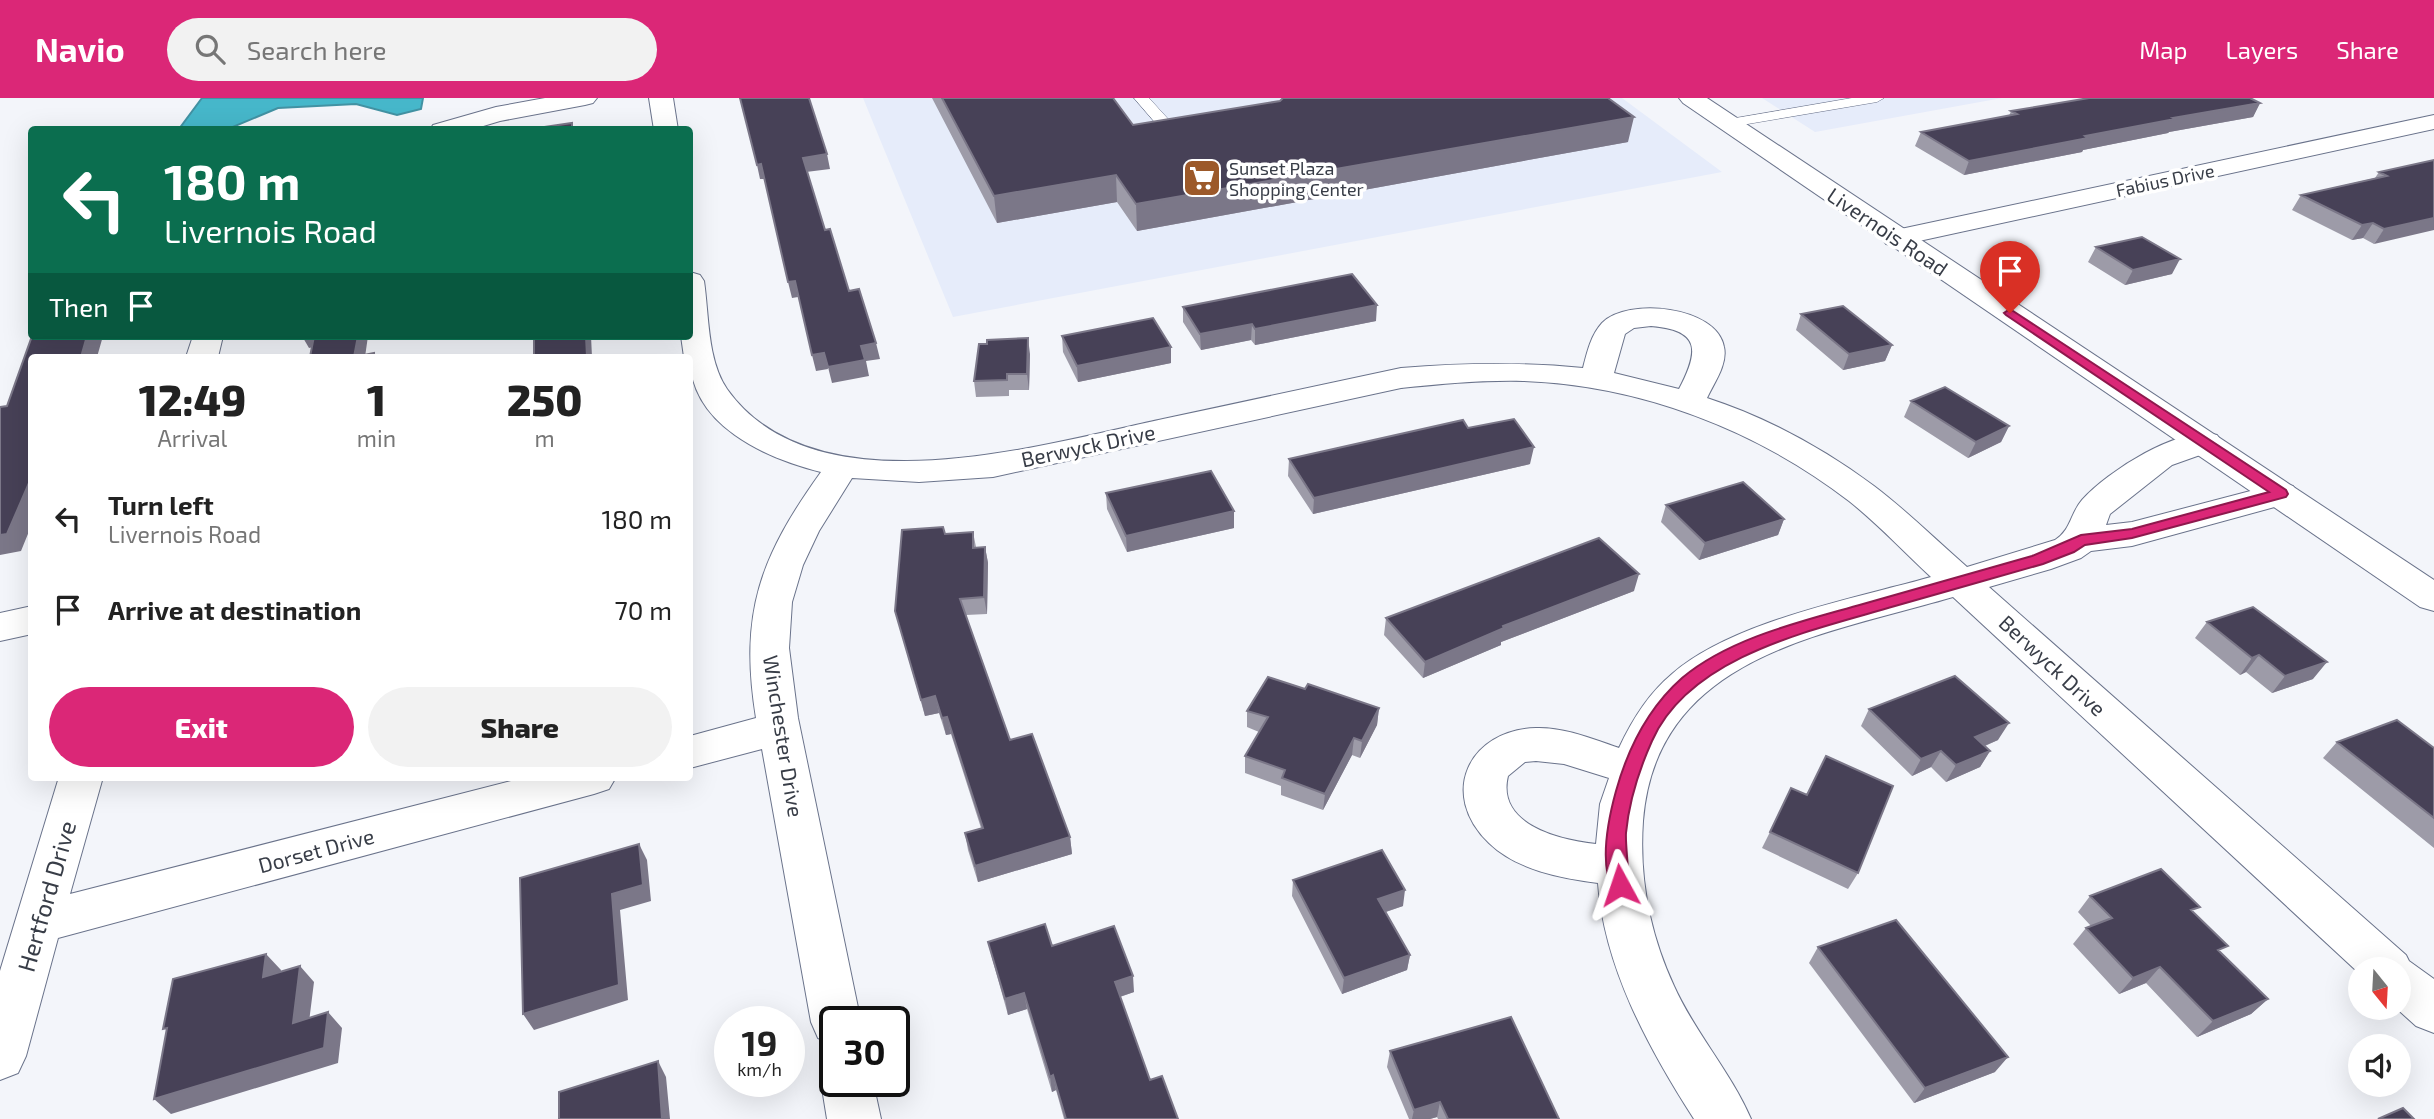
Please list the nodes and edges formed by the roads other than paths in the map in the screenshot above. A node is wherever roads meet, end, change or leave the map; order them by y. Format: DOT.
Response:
graph roads {
  1 [pos="585,98"];
  2 [pos="662,98"];
  3 [pos="1141,98"];
  4 [pos="1691,98"];
  5 [pos="1877,98"];
  6 [pos="1830,102"];
  7 [pos="2434,122"];
  8 [pos="1730,123"];
  9 [pos="456,126"];
  10 [pos="666,126"];
  11 [pos="1199,128"];
  12 [pos="1896,237"];
  13 [pos="693,301"];
  14 [pos="1597,379"];
  15 [pos="1689,402"];
  16 [pos="2205,442"];
  17 [pos="843,466"];
  18 [pos="2281,494"];
  19 [pos="2081,540"];
  20 [pos="1963,583"];
  21 [pos="2434,598"];
  22 [pos="28,621"];
  23 [pos="0,627"];
  24 [pos="780,728"];
  25 [pos="693,751"];
  26 [pos="1631,769"];
  27 [pos="79,781"];
  28 [pos="579,781"];
  29 [pos="1617,866"];
  30 [pos="38,923"];
  31 [pos="2375,957"];
  32 [pos="2412,991"];
  33 [pos="833,1006"];
  34 [pos="2434,1010"];
  35 [pos="0,1056"];
  36 [pos="850,1097"];
  37 [pos="854,1119"];
  38 [pos="1724,1119"];
  1 -- 9 [label="street"];
  2 -- 10 [label="street"];
  3 -- 11 [label="lane"];
  4 -- 8 [label="street, Livernois Road"];
  5 -- 6 [label="lane"];
  6 -- 8 [label="lane"];
  7 -- 12 [label="street, Fabius Drive"];
  8 -- 12 [label="street, Livernois Road"];
  12 -- 16 [label="street, Livernois Road"];
  13 -- 17 [label="street, Berwyck Drive"];
  14 -- 15 [label="street, Berwyck Drive"];
  14 -- 15 [label="street"];
  14 -- 17 [label="street, Berwyck Drive"];
  15 -- 20 [label="street, Berwyck Drive"];
  16 -- 18 [label="street, Livernois Road"];
  16 -- 19 [label="street"];
  17 -- 24 [label="street, Winchester Drive"];
  18 -- 19 [label="street"];
  18 -- 21 [label="street, Livernois Road"];
  19 -- 20 [label="street"];
  20 -- 26 [label="street"];
  20 -- 31 [label="street, Berwyck Drive"];
  22 -- 23 [label="street"];
  24 -- 25 [label="street"];
  24 -- 33 [label="street, Winchester Drive"];
  26 -- 29 [label="street"];
  26 -- 29 [label="street"];
  27 -- 30 [label="street, Hertford Drive"];
  28 -- 30 [label="street, Dorset Drive"];
  29 -- 38 [label="street"];
  30 -- 35 [label="street, Hertford Drive"];
  32 -- 34 [label="street"];
  36 -- 37 [label="street"];
}
